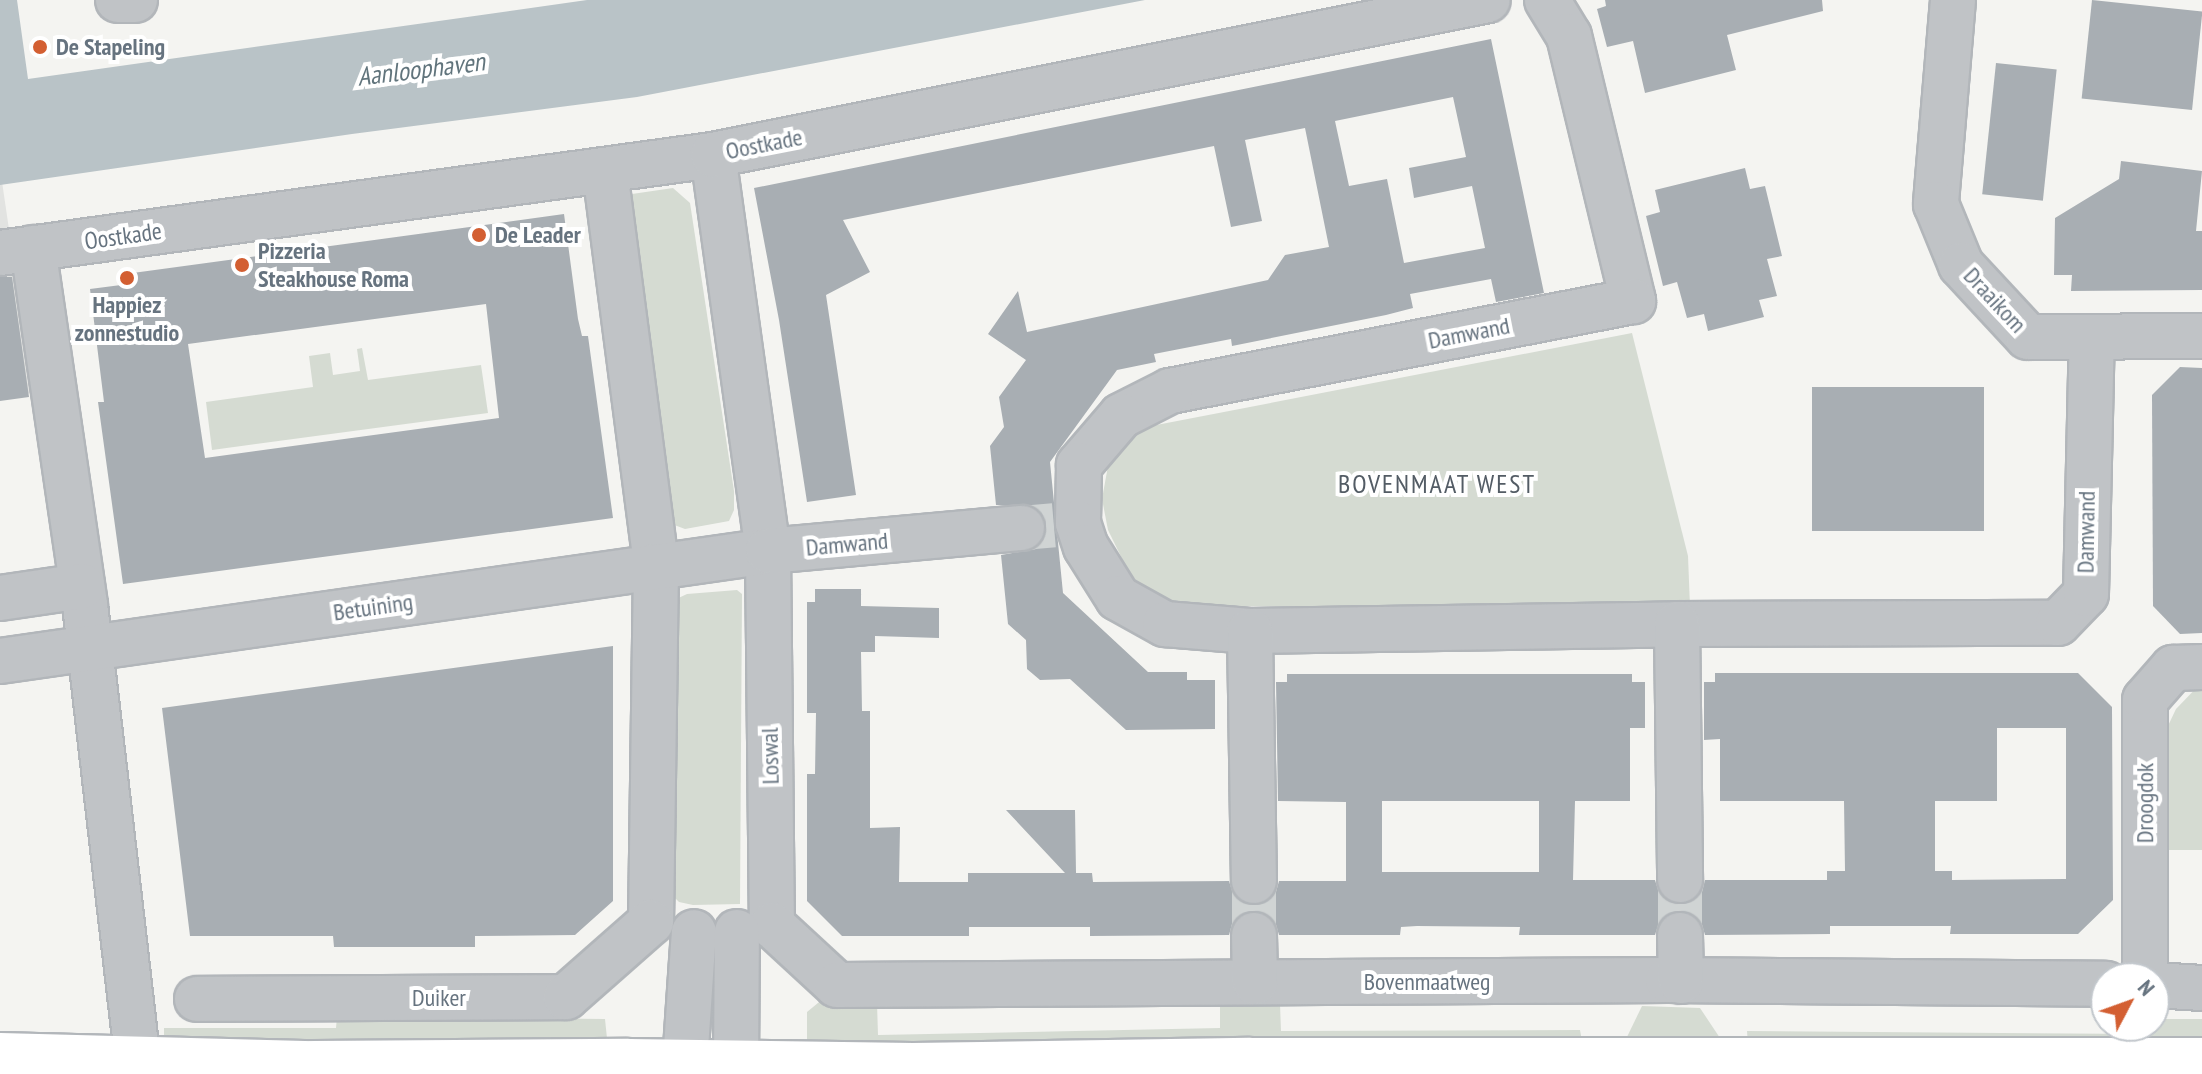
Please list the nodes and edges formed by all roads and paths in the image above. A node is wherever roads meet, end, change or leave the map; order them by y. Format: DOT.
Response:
graph roads {
  1 [pos="118,0"];
  2 [pos="135,0"];
  3 [pos="1488,0"];
  4 [pos="1547,0"];
  5 [pos="1953,0"];
  6 [pos="713,155"];
  7 [pos="605,171"];
  8 [pos="17,251"];
  9 [pos="2202,336"];
  10 [pos="2092,338"];
  11 [pos="1051,525"];
  12 [pos="768,551"];
  13 [pos="656,566"];
  14 [pos="82,586"];
  15 [pos="0,598"];
  16 [pos="1677,624"];
  17 [pos="1250,631"];
  18 [pos="90,648"];
  19 [pos="0,661"];
  20 [pos="2202,667"];
  21 [pos="1680,880"];
  22 [pos="1254,881"];
  23 [pos="651,922"];
  24 [pos="754,929"];
  25 [pos="694,932"];
  26 [pos="1254,935"];
  27 [pos="1680,935"];
  28 [pos="2145,962"];
  29 [pos="1681,981"];
  30 [pos="1255,982"];
  31 [pos="2090,984"];
  32 [pos="2170,986"];
  33 [pos="2202,988"];
  34 [pos="197,999"];
  35 [pos="0,1055"];
  36 [pos="2202,1060"];
  37 [pos="139,1067"];
  38 [pos="1665,1067"];
  39 [pos="687,1068"];
  40 [pos="733,1069"];
  1 -- 2 [label="street"];
  3 -- 6 [label="street, Oostkade"];
  4 -- 11 [label="street, Damwand"];
  5 -- 10 [label="street, Draaikom"];
  6 -- 7 [label="street, Oostkade"];
  6 -- 12 [label="street, Loswal"];
  7 -- 8 [label="street, Oostkade"];
  7 -- 13 [label="street"];
  8 -- 14 [label="street"];
  9 -- 10 [label="street, Draaikom"];
  10 -- 16 [label="street, Damwand"];
  11 -- 12 [label="street, Damwand"];
  11 -- 17 [label="street, Damwand"];
  12 -- 13 [label="street"];
  12 -- 24 [label="street, Loswal"];
  13 -- 18 [label="street, Betuining"];
  13 -- 23 [label="street"];
  14 -- 15 [label="street"];
  14 -- 18 [label="street"];
  16 -- 17 [label="street, Damwand"];
  16 -- 21 [label="street"];
  17 -- 22 [label="street"];
  18 -- 19 [label="street, Betuining"];
  18 -- 37 [label="street"];
  20 -- 28 [label="street, Droogdok"];
  23 -- 25 [label="street"];
  23 -- 34 [label="street, Duiker"];
  24 -- 25 [label="street"];
  24 -- 30 [label="street, Bovenmaatweg"];
  24 -- 40 [label="street, Loswal"];
  25 -- 39 [label="street"];
  26 -- 30 [label="street"];
  27 -- 29 [label="street"];
  29 -- 30 [label="street, Bovenmaatweg"];
  29 -- 31 [label="street, Bovenmaatweg"];
  32 -- 33 [label="street"];
  35 -- 37 [label="street"];
  36 -- 38 [label="street"];
  37 -- 39 [label="street"];
  38 -- 40 [label="street"];
  39 -- 40 [label="street"];
}
